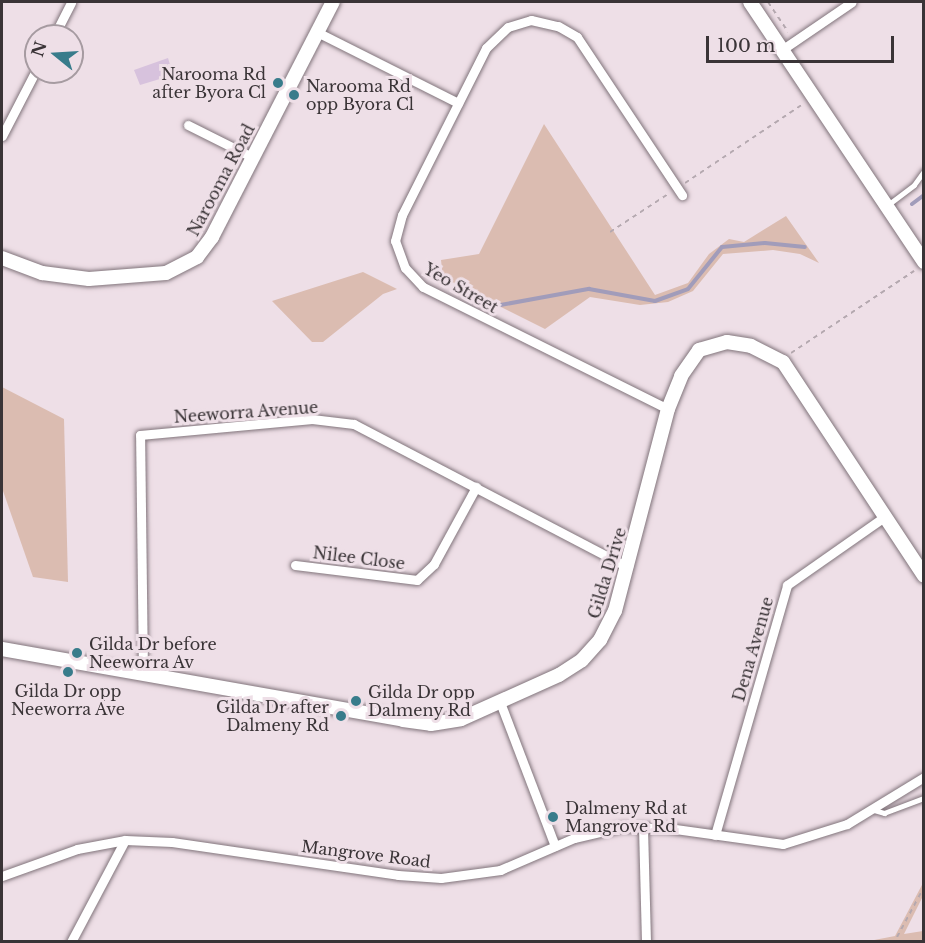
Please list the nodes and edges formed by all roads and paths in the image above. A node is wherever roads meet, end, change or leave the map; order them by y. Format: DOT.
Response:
graph roads {
  1 [pos="71,2"];
  2 [pos="333,2"];
  3 [pos="750,2"];
  4 [pos="852,2"];
  5 [pos="60,24"];
  6 [pos="317,32"];
  7 [pos="783,49"];
  8 [pos="29,84"];
  9 [pos="799,98"];
  10 [pos="458,103"];
  11 [pos="188,125"];
  12 [pos="2,136"];
  13 [pos="252,157"];
  14 [pos="924,171"];
  15 [pos="680,192"];
  16 [pos="886,206"];
  17 [pos="610,232"];
  18 [pos="2,258"];
  19 [pos="924,263"];
  20 [pos="780,360"];
  21 [pos="668,409"];
  22 [pos="476,487"];
  23 [pos="884,517"];
  24 [pos="295,565"];
  25 [pos="628,567"];
  26 [pos="924,576"];
  27 [pos="2,649"];
  28 [pos="143,673"];
  29 [pos="500,702"];
  30 [pos="924,777"];
  31 [pos="924,798"];
  32 [pos="871,809"];
  33 [pos="644,827"];
  34 [pos="715,835"];
  35 [pos="125,840"];
  36 [pos="555,846"];
  37 [pos="2,876"];
  38 [pos="924,887"];
  39 [pos="897,938"];
  40 [pos="71,942"];
  41 [pos="646,942"];
  1 -- 5 [label="street"];
  2 -- 6 [label="street, Narooma Road"];
  3 -- 7 [label="street"];
  4 -- 7 [label="street"];
  6 -- 10 [label="street"];
  6 -- 13 [label="street, Narooma Road"];
  7 -- 16 [label="street"];
  8 -- 12 [label="street"];
  9 -- 15 [label="path"];
  10 -- 15 [label="street, Yeo Street"];
  10 -- 21 [label="street, Yeo Street"];
  11 -- 13 [label="street"];
  13 -- 18 [label="street, Narooma Road"];
  14 -- 16 [label="lane"];
  15 -- 17 [label="path"];
  16 -- 19 [label="street"];
  19 -- 20 [label="path"];
  20 -- 21 [label="street, Gilda Drive"];
  20 -- 23 [label="street"];
  21 -- 25 [label="street, Gilda Drive"];
  22 -- 24 [label="street, Nilee Close"];
  22 -- 25 [label="street, Neeworra Avenue"];
  22 -- 28 [label="street, Neeworra Avenue"];
  23 -- 26 [label="street"];
  23 -- 34 [label="street, Dena Avenue"];
  25 -- 29 [label="street, Gilda Drive"];
  27 -- 28 [label="street, Gilda Drive"];
  28 -- 29 [label="street, Gilda Drive"];
  29 -- 36 [label="street"];
  30 -- 32 [label="street, Mangrove Road"];
  31 -- 32 [label="lane"];
  32 -- 34 [label="street, Mangrove Road"];
  33 -- 34 [label="street, Mangrove Road"];
  33 -- 36 [label="street, Mangrove Road"];
  33 -- 41 [label="street"];
  35 -- 36 [label="street, Mangrove Road"];
  35 -- 37 [label="street, Mangrove Road"];
  35 -- 40 [label="street"];
  38 -- 39 [label="path"];
}
